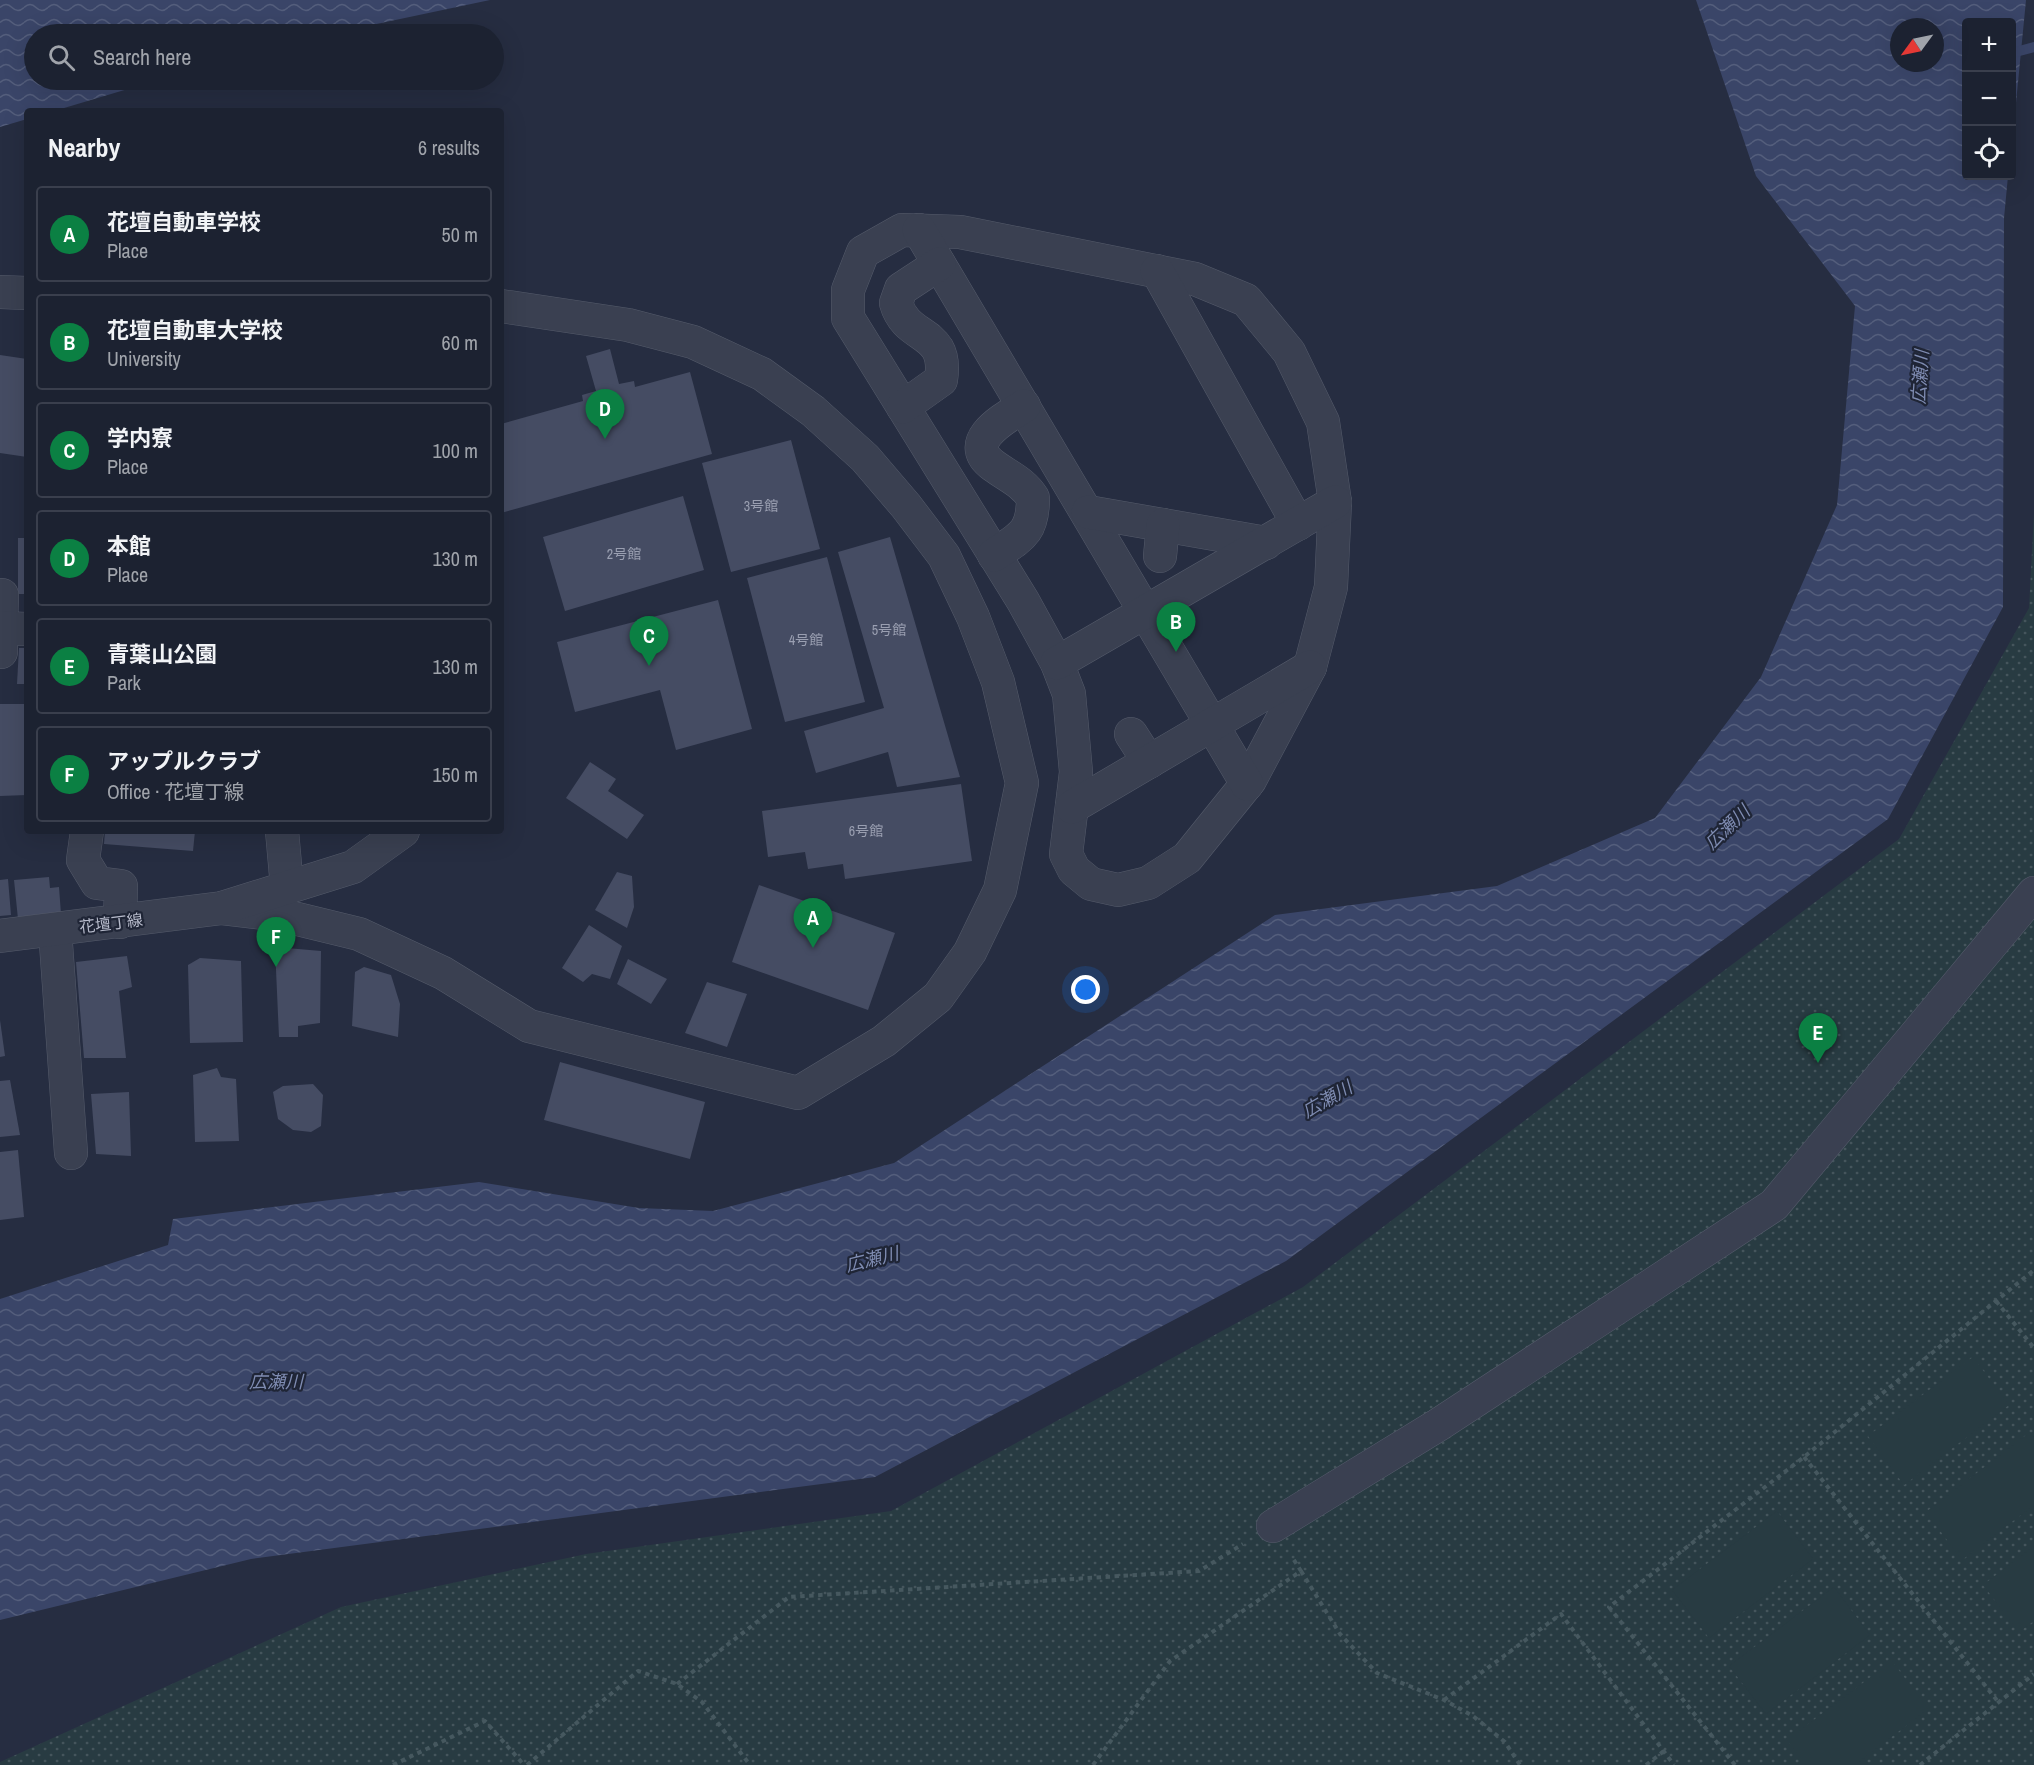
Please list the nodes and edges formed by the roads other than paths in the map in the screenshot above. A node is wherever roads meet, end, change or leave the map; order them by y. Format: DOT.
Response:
graph roads {
  1 [pos="919,230"];
  2 [pos="939,264"];
  3 [pos="1157,271"];
  4 [pos="0,292"];
  5 [pos="24,293"];
  6 [pos="504,306"];
  7 [pos="1024,406"];
  8 [pos="903,407"];
  9 [pos="1335,502"];
  10 [pos="1088,512"];
  11 [pos="1298,524"];
  12 [pos="1266,543"];
  13 [pos="994,555"];
  14 [pos="2,596"];
  15 [pos="1146,612"];
  16 [pos="1,628"];
  17 [pos="24,629"];
  18 [pos="1,652"];
  19 [pos="1057,663"];
  20 [pos="1310,667"];
  21 [pos="1212,724"];
  22 [pos="1131,734"];
  23 [pos="1149,762"];
  24 [pos="1247,784"];
  25 [pos="1072,807"];
  26 [pos="87,834"];
  27 [pos="282,834"];
  28 [pos="399,834"];
  29 [pos="287,887"];
  30 [pos="2034,893"];
  31 [pos="222,908"];
  32 [pos="120,922"];
  33 [pos="55,930"];
  34 [pos="0,936"];
  35 [pos="71,1153"];
  36 [pos="1273,1527"];
  1 -- 2 [label="street"];
  1 -- 3 [label="street"];
  1 -- 8 [label="street"];
  2 -- 7 [label="street"];
  2 -- 8 [label="street"];
  3 -- 9 [label="street"];
  3 -- 11 [label="street"];
  4 -- 5 [label="street"];
  6 -- 31 [label="street"];
  7 -- 10 [label="street"];
  7 -- 13 [label="street"];
  8 -- 13 [label="street"];
  9 -- 11 [label="street"];
  9 -- 20 [label="street"];
  10 -- 12 [label="street"];
  10 -- 15 [label="street"];
  11 -- 12 [label="street"];
  12 -- 15 [label="street"];
  13 -- 19 [label="street"];
  14 -- 16 [label="street"];
  15 -- 19 [label="street"];
  15 -- 21 [label="street"];
  16 -- 17 [label="street"];
  16 -- 18 [label="street"];
  19 -- 25 [label="street"];
  20 -- 21 [label="street"];
  20 -- 24 [label="street"];
  21 -- 23 [label="street"];
  21 -- 24 [label="street"];
  22 -- 23 [label="street"];
  23 -- 25 [label="street"];
  24 -- 25 [label="street"];
  26 -- 32 [label="street"];
  27 -- 29 [label="street"];
  28 -- 29 [label="street"];
  29 -- 31 [label="street"];
  30 -- 36 [label="street"];
  31 -- 32 [label="street, 花壇丁線"];
  32 -- 33 [label="street, 花壇丁線"];
  33 -- 34 [label="street, 花壇丁線"];
  33 -- 35 [label="street"];
}
